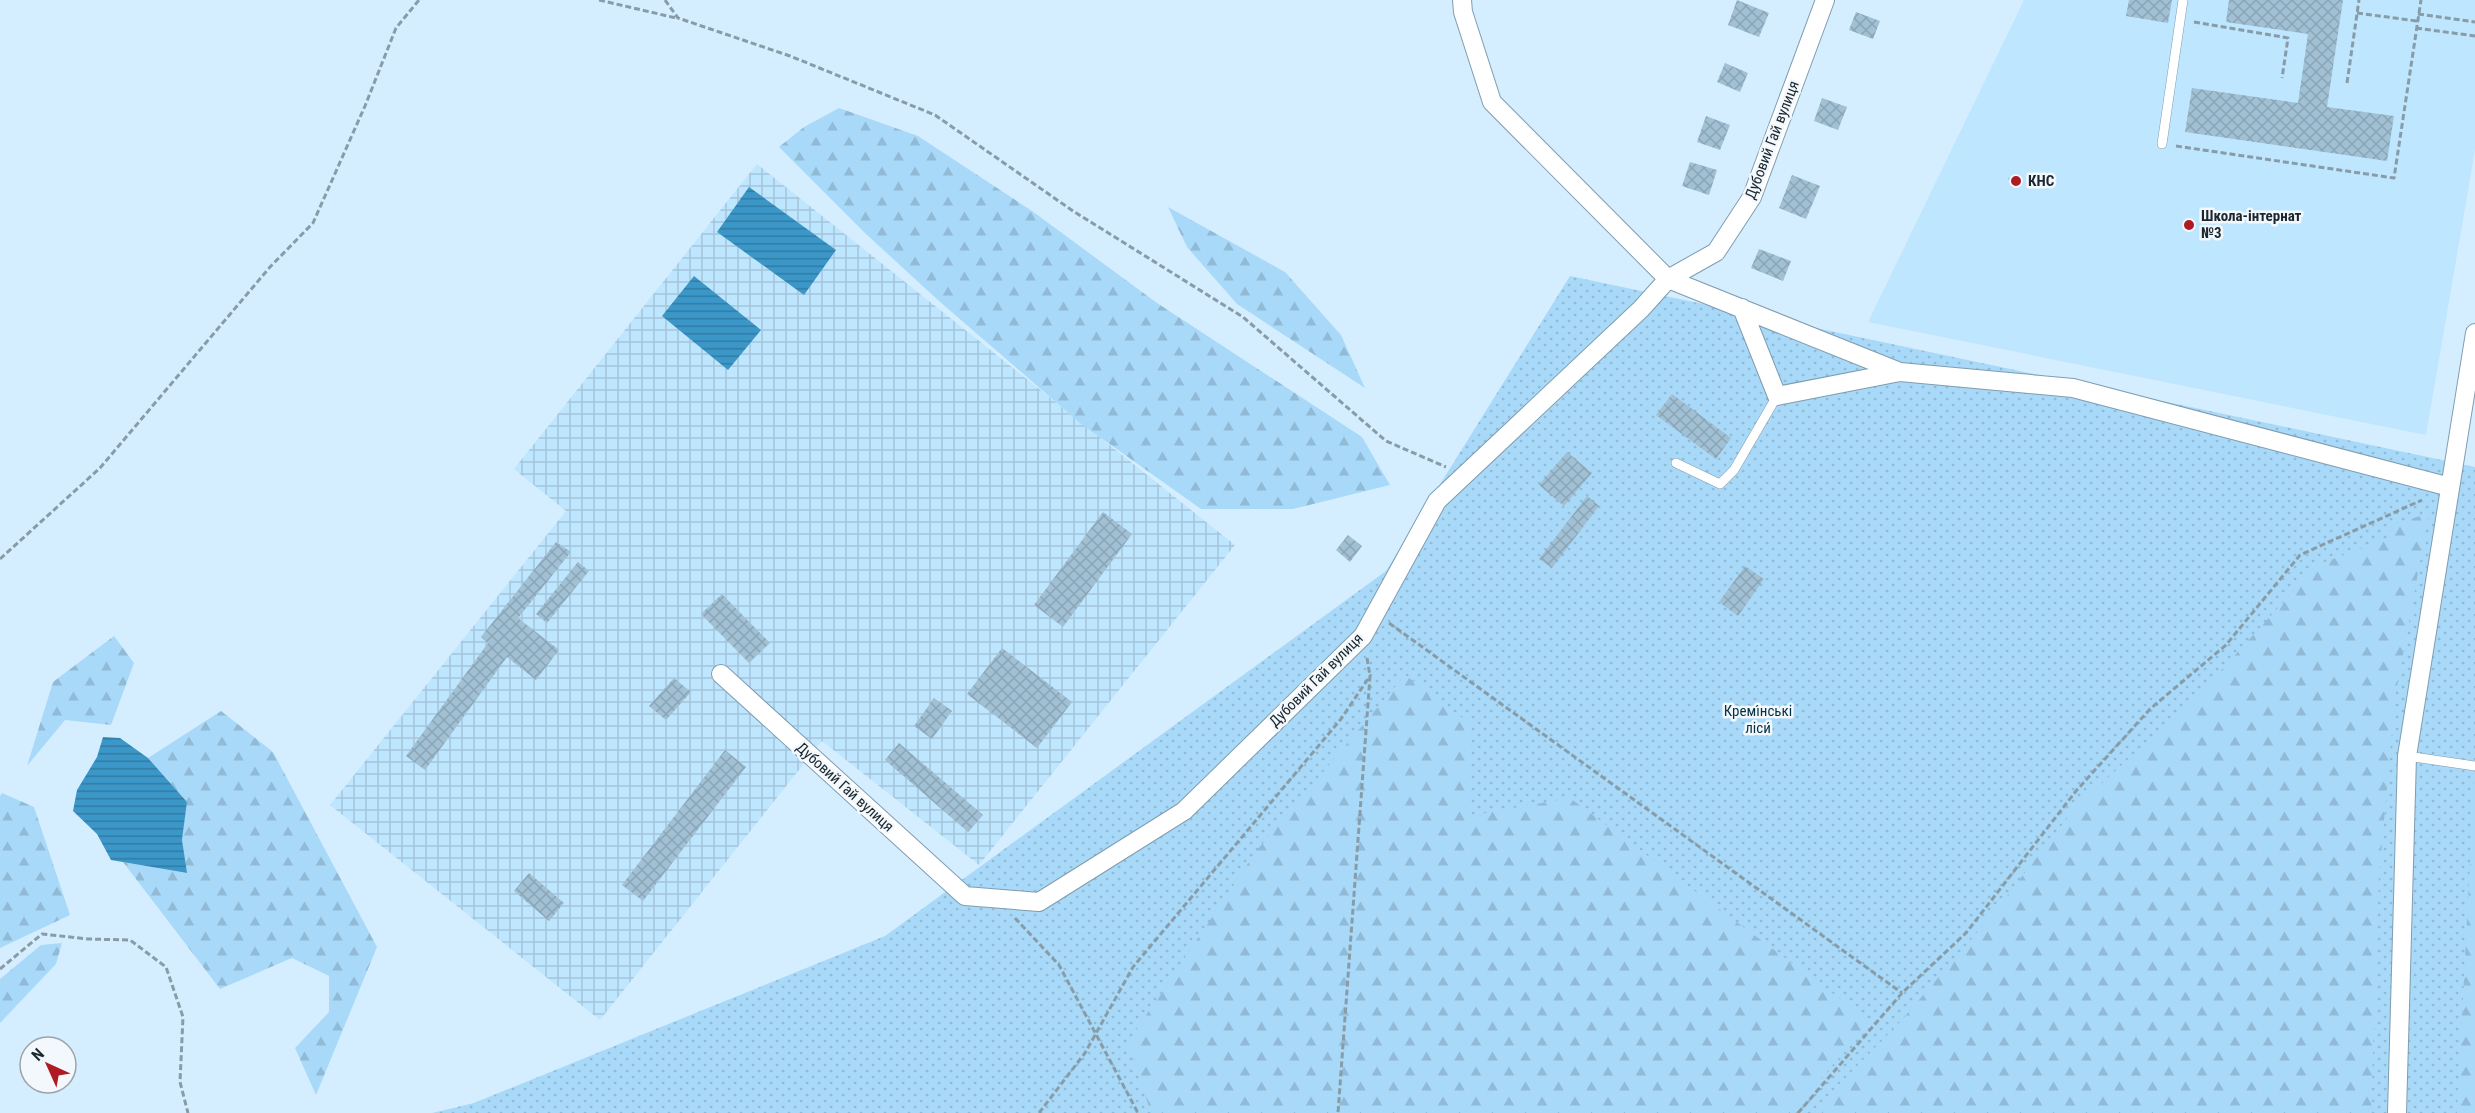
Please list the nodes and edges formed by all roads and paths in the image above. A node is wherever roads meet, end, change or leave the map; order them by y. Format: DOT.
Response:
graph roads {
  1 [pos="419,0"];
  2 [pos="599,0"];
  3 [pos="665,0"];
  4 [pos="1462,0"];
  5 [pos="1825,0"];
  6 [pos="2183,0"];
  7 [pos="2359,0"];
  8 [pos="2421,0"];
  9 [pos="2357,13"];
  10 [pos="2418,14"];
  11 [pos="678,18"];
  12 [pos="2180,20"];
  13 [pos="2417,21"];
  14 [pos="2475,22"];
  15 [pos="2416,28"];
  16 [pos="2475,36"];
  17 [pos="2282,78"];
  18 [pos="2347,83"];
  19 [pos="2162,144"];
  20 [pos="1668,279"];
  21 [pos="1742,308"];
  22 [pos="2475,333"];
  23 [pos="1900,372"];
  24 [pos="1777,396"];
  25 [pos="1677,463"];
  26 [pos="1464,475"];
  27 [pos="2450,487"];
  28 [pos="0,559"];
  29 [pos="1375,614"];
  30 [pos="721,674"];
  31 [pos="2407,756"];
  32 [pos="2475,766"];
  33 [pos="993,898"];
  34 [pos="0,969"];
  35 [pos="1902,993"];
  36 [pos="1096,1034"];
  37 [pos="188,1113"];
  38 [pos="1039,1113"];
  39 [pos="1138,1113"];
  40 [pos="1338,1113"];
  41 [pos="1798,1113"];
  42 [pos="2397,1113"];
  1 -- 28 [label="path"];
  2 -- 11 [label="path"];
  3 -- 11 [label="path"];
  4 -- 20 [label="street"];
  5 -- 20 [label="street, Дубовий Гай вулиця"];
  6 -- 12 [label="lane"];
  7 -- 9 [label="path"];
  8 -- 10 [label="path"];
  9 -- 13 [label="path"];
  9 -- 18 [label="path"];
  10 -- 13 [label="path"];
  10 -- 14 [label="path"];
  11 -- 26 [label="path"];
  12 -- 17 [label="path"];
  12 -- 19 [label="lane"];
  13 -- 15 [label="path"];
  15 -- 16 [label="path"];
  15 -- 19 [label="path"];
  20 -- 21 [label="street"];
  20 -- 26 [label="street, Дубовий Гай вулиця"];
  21 -- 23 [label="street"];
  21 -- 24 [label="street"];
  22 -- 27 [label="street"];
  23 -- 24 [label="street"];
  23 -- 27 [label="street"];
  24 -- 25 [label="lane"];
  26 -- 29 [label="street, Дубовий Гай вулиця"];
  27 -- 31 [label="street"];
  27 -- 35 [label="path"];
  29 -- 33 [label="street, Дубовий Гай вулиця"];
  29 -- 35 [label="path"];
  30 -- 33 [label="street, Дубовий Гай вулиця"];
  31 -- 32 [label="lane"];
  31 -- 42 [label="street"];
  33 -- 36 [label="path"];
  34 -- 37 [label="path"];
  35 -- 41 [label="path"];
  36 -- 38 [label="path"];
  36 -- 39 [label="path"];
  36 -- 40 [label="path"];
}
